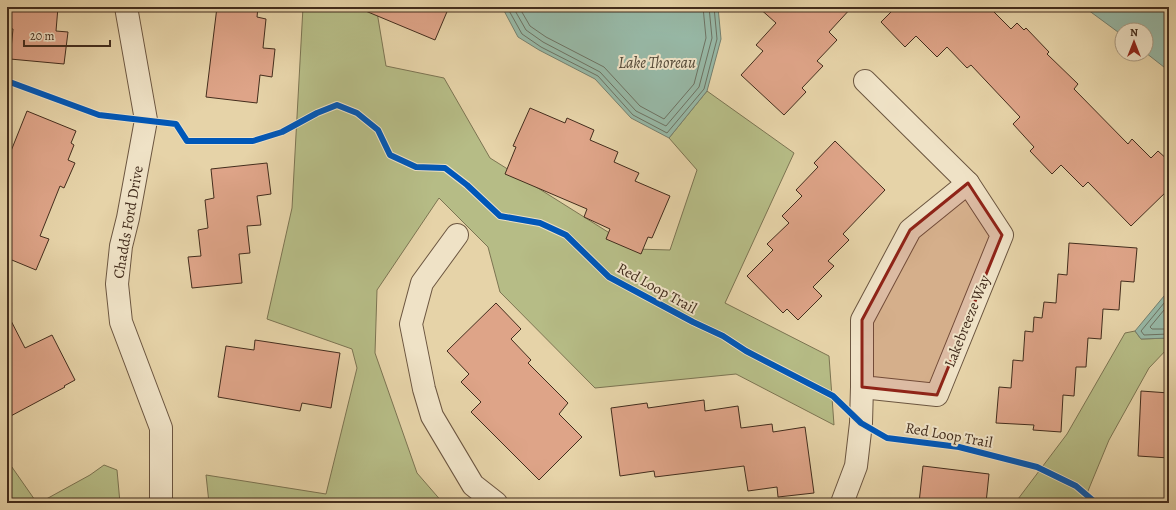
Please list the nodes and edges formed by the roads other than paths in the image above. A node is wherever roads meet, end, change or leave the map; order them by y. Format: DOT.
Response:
graph roads {
  1 [pos="126,7"];
  2 [pos="865,81"];
  3 [pos="968,183"];
  4 [pos="457,235"];
  5 [pos="862,387"];
  6 [pos="161,503"];
  7 [pos="496,503"];
  8 [pos="842,503"];
  1 -- 6 [label="street, Chadds Ford Drive"];
  2 -- 3 [label="street, Lakebreeze Way"];
  3 -- 5 [label="street"];
  3 -- 5 [label="street, Lakebreeze Way"];
  4 -- 7 [label="street"];
  5 -- 8 [label="street"];
}
